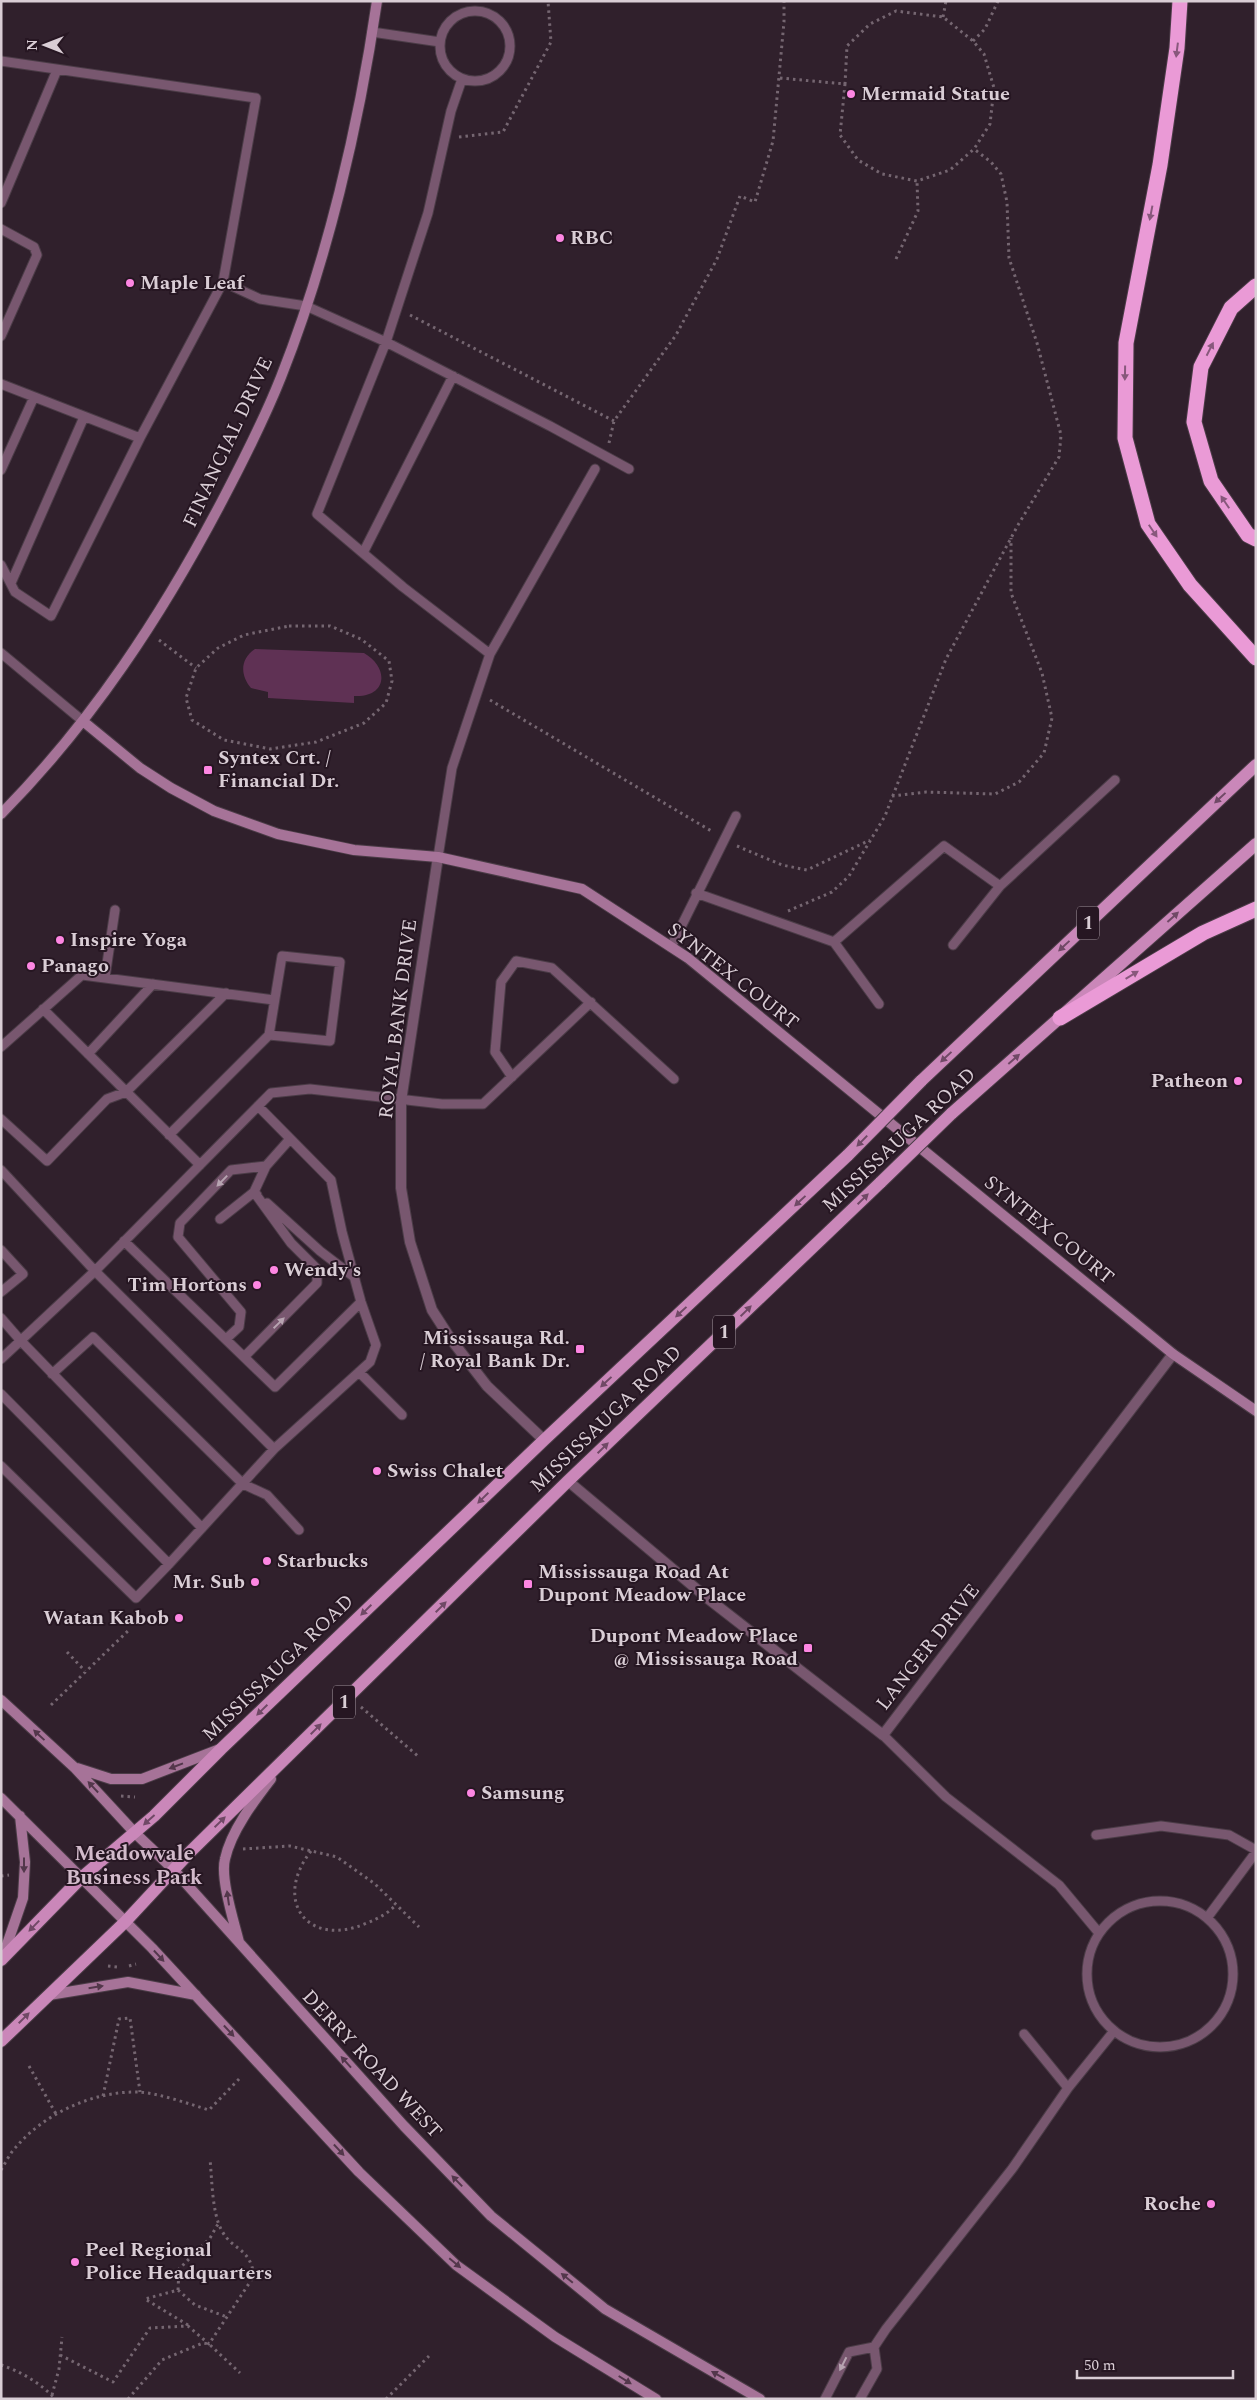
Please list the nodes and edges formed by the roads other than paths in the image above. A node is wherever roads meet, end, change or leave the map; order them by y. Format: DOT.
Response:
graph roads {
  1 [pos="377,1"];
  2 [pos="1180,1"];
  3 [pos="473,6"];
  4 [pos="372,32"];
  5 [pos="440,42"];
  6 [pos="2,63"];
  7 [pos="57,70"];
  8 [pos="462,79"];
  9 [pos="1,203"];
  10 [pos="1,230"];
  11 [pos="223,282"];
  12 [pos="1256,286"];
  13 [pos="306,306"];
  14 [pos="1,336"];
  15 [pos="386,342"];
  16 [pos="453,376"];
  17 [pos="1,384"];
  18 [pos="34,397"];
  19 [pos="84,416"];
  20 [pos="140,438"];
  21 [pos="629,469"];
  22 [pos="1,470"];
  23 [pos="595,470"];
  24 [pos="1256,539"];
  25 [pos="363,553"];
  26 [pos="1,565"];
  27 [pos="10,583"];
  28 [pos="1,653"];
  29 [pos="490,654"];
  30 [pos="1256,658"];
  31 [pos="84,722"];
  32 [pos="1256,765"];
  33 [pos="1115,780"];
  34 [pos="1,814"];
  35 [pos="736,816"];
  36 [pos="1256,844"];
  37 [pos="438,856"];
  38 [pos="1000,886"];
  39 [pos="696,893"];
  40 [pos="1256,909"];
  41 [pos="115,910"];
  42 [pos="834,942"];
  43 [pos="953,945"];
  44 [pos="671,947"];
  45 [pos="105,978"];
  46 [pos="153,984"];
  47 [pos="226,993"];
  48 [pos="274,1000"];
  49 [pos="591,1002"];
  50 [pos="879,1004"];
  51 [pos="43,1010"];
  52 [pos="1060,1018"];
  53 [pos="269,1035"];
  54 [pos="1,1047"];
  55 [pos="88,1054"];
  56 [pos="512,1077"];
  57 [pos="674,1078"];
  58 [pos="126,1092"];
  59 [pos="401,1101"];
  60 [pos="258,1106"];
  61 [pos="1,1119"];
  62 [pos="169,1135"];
  63 [pos="290,1139"];
  64 [pos="200,1165"];
  65 [pos="266,1166"];
  66 [pos="1,1170"];
  67 [pos="254,1192"];
  68 [pos="220,1219"];
  69 [pos="124,1241"];
  70 [pos="1,1250"];
  71 [pos="95,1271"];
  72 [pos="354,1278"];
  73 [pos="1,1292"];
  74 [pos="361,1302"];
  75 [pos="1,1318"];
  76 [pos="226,1339"];
  77 [pos="21,1341"];
  78 [pos="1173,1354"];
  79 [pos="244,1357"];
  80 [pos="1,1359"];
  81 [pos="359,1372"];
  82 [pos="52,1374"];
  83 [pos="1,1394"];
  84 [pos="1256,1411"];
  85 [pos="402,1415"];
  86 [pos="544,1440"];
  87 [pos="274,1449"];
  88 [pos="1,1466"];
  89 [pos="568,1481"];
  90 [pos="242,1484"];
  91 [pos="202,1528"];
  92 [pos="299,1530"];
  93 [pos="169,1564"];
  94 [pos="1,1700"];
  95 [pos="883,1735"];
  96 [pos="221,1748"];
  97 [pos="282,1763"];
  98 [pos="75,1768"];
  99 [pos="1,1798"];
  100 [pos="20,1816"];
  101 [pos="135,1833"];
  102 [pos="1096,1835"];
  103 [pos="1256,1851"];
  104 [pos="173,1869"];
  105 [pos="81,1878"];
  106 [pos="1207,1918"];
  107 [pos="125,1922"];
  108 [pos="1100,1933"];
  109 [pos="240,1945"];
  110 [pos="2,1959"];
  111 [pos="48,1995"];
  112 [pos="196,1995"];
  113 [pos="1114,2031"];
  114 [pos="1024,2034"];
  115 [pos="1,2041"];
  116 [pos="1068,2088"];
  117 [pos="874,2347"];
  118 [pos="656,2399"];
  119 [pos="760,2399"];
  120 [pos="825,2399"];
  121 [pos="860,2399"];
  1 -- 4 [label="main road, FINANCIAL DRIVE"];
  2 -- 30 [label="highway, one-way"];
  3 -- 5 [label="lane"];
  3 -- 8 [label="lane"];
  4 -- 5 [label="lane"];
  4 -- 13 [label="main road, FINANCIAL DRIVE"];
  5 -- 8 [label="lane"];
  6 -- 7 [label="lane"];
  7 -- 9 [label="lane"];
  7 -- 11 [label="lane"];
  8 -- 15 [label="lane"];
  10 -- 14 [label="lane"];
  11 -- 13 [label="lane"];
  11 -- 20 [label="lane"];
  24 -- 12 [label="highway, one-way"];
  13 -- 15 [label="lane"];
  13 -- 31 [label="main road, FINANCIAL DRIVE"];
  15 -- 16 [label="lane"];
  15 -- 25 [label="lane"];
  16 -- 21 [label="lane"];
  16 -- 25 [label="lane"];
  17 -- 18 [label="lane"];
  18 -- 19 [label="lane"];
  18 -- 22 [label="lane"];
  19 -- 20 [label="lane"];
  19 -- 27 [label="lane"];
  20 -- 27 [label="lane"];
  23 -- 29 [label="lane"];
  25 -- 29 [label="lane"];
  26 -- 27 [label="lane"];
  28 -- 31 [label="lane"];
  29 -- 37 [label="lane"];
  31 -- 34 [label="main road, FINANCIAL DRIVE"];
  31 -- 37 [label="main road, SYNTEX COURT"];
  32 -- 86 [label="main road, MISSISSAUGA ROAD / 1, one-way, bridge"];
  33 -- 38 [label="lane"];
  35 -- 39 [label="lane"];
  52 -- 36 [label="main road, MISSISSAUGA ROAD / 1, one-way"];
  37 -- 44 [label="main road, SYNTEX COURT"];
  37 -- 59 [label="street, ROYAL BANK DRIVE"];
  38 -- 42 [label="lane"];
  38 -- 43 [label="lane"];
  39 -- 42 [label="lane"];
  39 -- 44 [label="lane"];
  52 -- 40 [label="highway, one-way"];
  41 -- 45 [label="lane"];
  42 -- 50 [label="lane"];
  44 -- 78 [label="main road, SYNTEX COURT"];
  45 -- 46 [label="lane"];
  45 -- 51 [label="lane"];
  46 -- 47 [label="lane"];
  46 -- 55 [label="lane"];
  47 -- 48 [label="lane"];
  47 -- 58 [label="lane"];
  48 -- 53 [label="lane"];
  48 -- 53 [label="lane"];
  49 -- 56 [label="lane"];
  49 -- 56 [label="lane"];
  49 -- 57 [label="lane"];
  51 -- 54 [label="lane"];
  51 -- 55 [label="lane"];
  89 -- 52 [label="main road, MISSISSAUGA ROAD / 1, one-way, bridge"];
  53 -- 62 [label="lane"];
  55 -- 58 [label="lane"];
  56 -- 59 [label="lane"];
  58 -- 61 [label="lane"];
  58 -- 62 [label="lane"];
  59 -- 60 [label="lane"];
  59 -- 86 [label="street, ROYAL BANK DRIVE"];
  60 -- 63 [label="lane"];
  60 -- 64 [label="lane"];
  62 -- 64 [label="lane"];
  63 -- 65 [label="lane"];
  63 -- 72 [label="lane"];
  64 -- 69 [label="lane"];
  65 -- 67 [label="lane"];
  65 -- 76 [label="lane, one-way"];
  66 -- 71 [label="lane"];
  67 -- 68 [label="lane"];
  67 -- 72 [label="lane"];
  79 -- 67 [label="lane, one-way"];
  69 -- 71 [label="lane"];
  69 -- 76 [label="lane"];
  70 -- 73 [label="lane"];
  71 -- 77 [label="lane"];
  71 -- 87 [label="lane"];
  72 -- 74 [label="lane"];
  74 -- 79 [label="lane"];
  74 -- 81 [label="lane"];
  75 -- 77 [label="lane"];
  76 -- 79 [label="lane"];
  77 -- 80 [label="lane"];
  77 -- 82 [label="lane"];
  78 -- 84 [label="main road, SYNTEX COURT"];
  78 -- 95 [label="street, LANGER DRIVE"];
  81 -- 85 [label="lane"];
  81 -- 87 [label="lane"];
  82 -- 90 [label="lane"];
  82 -- 91 [label="lane"];
  83 -- 93 [label="lane"];
  86 -- 96 [label="main road, MISSISSAUGA ROAD / 1, one-way"];
  87 -- 90 [label="lane"];
  88 -- 93 [label="lane"];
  89 -- 95 [label="street, LANGER DRIVE"];
  97 -- 89 [label="main road, MISSISSAUGA ROAD / 1, one-way"];
  90 -- 91 [label="lane"];
  90 -- 92 [label="lane"];
  91 -- 93 [label="lane"];
  98 -- 94 [label="main road, DERRY ROAD WEST, one-way"];
  95 -- 108 [label="lane"];
  96 -- 98 [label="main road, one-way"];
  96 -- 101 [label="main road, MISSISSAUGA ROAD / 1, one-way"];
  104 -- 97 [label="main road, MISSISSAUGA ROAD / 1, one-way"];
  109 -- 97 [label="main road, one-way"];
  101 -- 98 [label="main road, DERRY ROAD WEST, one-way"];
  99 -- 100 [label="main road"];
  100 -- 105 [label="main road"];
  100 -- 110 [label="main road, one-way"];
  101 -- 104 [label="main road, DERRY ROAD WEST"];
  101 -- 105 [label="main road, MISSISSAUGA ROAD / 1"];
  102 -- 103 [label="lane"];
  103 -- 106 [label="lane"];
  104 -- 107 [label="main road, MISSISSAUGA ROAD / 1"];
  104 -- 109 [label="main road, DERRY ROAD WEST"];
  105 -- 107 [label="main road"];
  105 -- 110 [label="main road, MISSISSAUGA ROAD / 1, one-way"];
  106 -- 108 [label="lane"];
  106 -- 113 [label="lane"];
  107 -- 111 [label="main road, MISSISSAUGA ROAD / 1"];
  107 -- 112 [label="main road, one-way"];
  108 -- 113 [label="lane"];
  119 -- 109 [label="main road, DERRY ROAD WEST, one-way"];
  111 -- 112 [label="main road, one-way"];
  115 -- 111 [label="main road, MISSISSAUGA ROAD / 1, one-way"];
  112 -- 118 [label="main road, one-way"];
  113 -- 116 [label="lane"];
  114 -- 116 [label="lane"];
  116 -- 117 [label="lane"];
  117 -- 120 [label="lane, one-way"];
  117 -- 121 [label="lane"];
}
